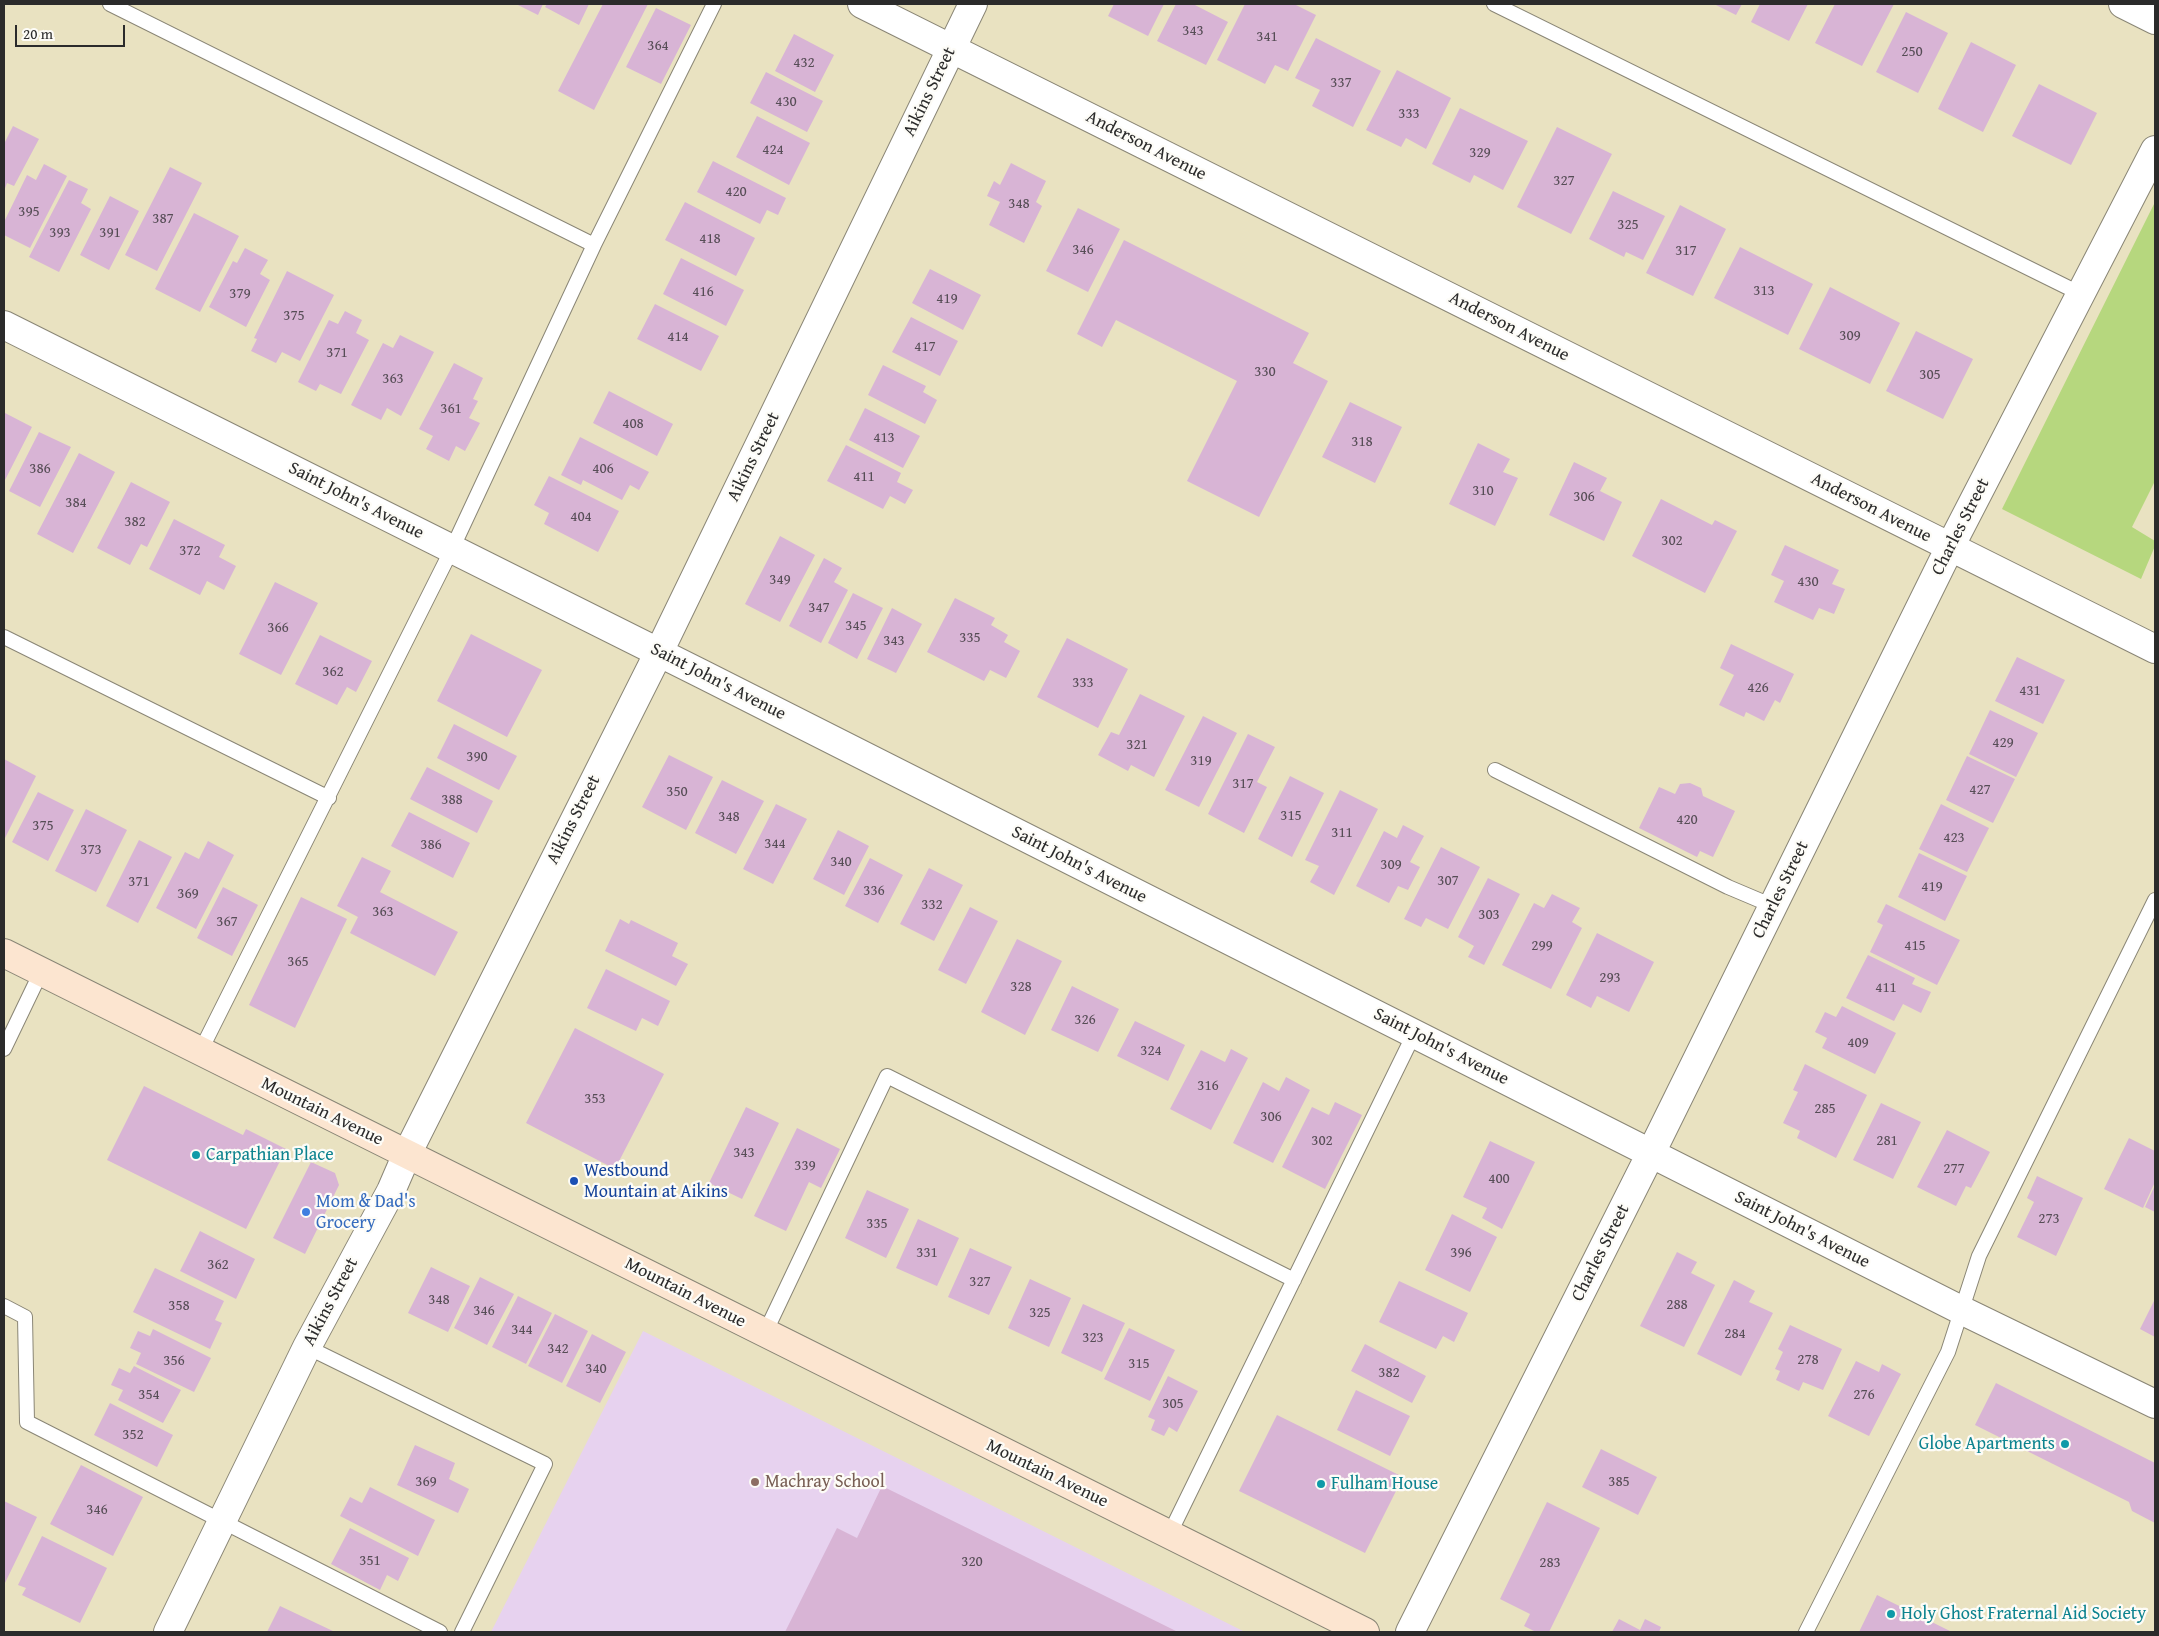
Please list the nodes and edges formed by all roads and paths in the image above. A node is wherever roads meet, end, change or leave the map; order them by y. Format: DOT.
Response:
graph roads {
  1 [pos="110,4"];
  2 [pos="714,4"];
  3 [pos="862,4"];
  4 [pos="973,4"];
  5 [pos="1494,4"];
  6 [pos="2123,4"];
  7 [pos="2155,20"];
  8 [pos="951,48"];
  9 [pos="2155,150"];
  10 [pos="594,245"];
  11 [pos="2081,294"];
  12 [pos="4,325"];
  13 [pos="1950,547"];
  14 [pos="452,549"];
  15 [pos="4,637"];
  16 [pos="2155,650"];
  17 [pos="659,652"];
  18 [pos="1495,770"];
  19 [pos="329,798"];
  20 [pos="2155,900"];
  21 [pos="1772,906"];
  22 [pos="4,954"];
  23 [pos="41,972"];
  24 [pos="1414,1034"];
  25 [pos="4,1049"];
  26 [pos="200,1052"];
  27 [pos="1651,1153"];
  28 [pos="407,1154"];
  29 [pos="1294,1280"];
  30 [pos="4,1306"];
  31 [pos="1962,1310"];
  32 [pos="765,1333"];
  33 [pos="307,1347"];
  34 [pos="2155,1404"];
  35 [pos="222,1521"];
  36 [pos="1170,1535"];
  37 [pos="168,1632"];
  38 [pos="440,1632"];
  39 [pos="462,1632"];
  40 [pos="1365,1632"];
  41 [pos="1410,1632"];
  42 [pos="1806,1632"];
  1 -- 10 [label="lane"];
  2 -- 10 [label="lane"];
  3 -- 8 [label="street, Anderson Avenue"];
  4 -- 8 [label="street, Aikins Street"];
  5 -- 11 [label="lane"];
  6 -- 7 [label="street"];
  8 -- 13 [label="street, Anderson Avenue"];
  8 -- 17 [label="street, Aikins Street"];
  9 -- 11 [label="street, Charles Street"];
  10 -- 14 [label="lane"];
  11 -- 13 [label="street, Charles Street"];
  12 -- 14 [label="street, Saint John's Avenue"];
  13 -- 16 [label="street, Anderson Avenue"];
  13 -- 21 [label="street, Charles Street"];
  14 -- 17 [label="street, Saint John's Avenue"];
  14 -- 19 [label="lane"];
  15 -- 19 [label="lane"];
  17 -- 24 [label="street, Saint John's Avenue"];
  17 -- 28 [label="street, Aikins Street"];
  18 -- 21 [label="lane"];
  19 -- 26 [label="lane"];
  20 -- 31 [label="lane"];
  21 -- 27 [label="street, Charles Street"];
  22 -- 23 [label="main road, Mountain Avenue"];
  23 -- 25 [label="lane"];
  23 -- 26 [label="main road, Mountain Avenue"];
  24 -- 27 [label="street, Saint John's Avenue"];
  24 -- 29 [label="lane"];
  26 -- 28 [label="main road, Mountain Avenue"];
  27 -- 31 [label="street, Saint John's Avenue"];
  27 -- 41 [label="street, Charles Street"];
  28 -- 32 [label="main road, Mountain Avenue"];
  28 -- 33 [label="street, Aikins Street"];
  29 -- 32 [label="lane"];
  29 -- 36 [label="lane"];
  30 -- 35 [label="lane"];
  31 -- 34 [label="street, Saint John's Avenue"];
  31 -- 42 [label="lane"];
  32 -- 36 [label="main road, Mountain Avenue"];
  33 -- 35 [label="street, Aikins Street"];
  33 -- 39 [label="lane"];
  35 -- 37 [label="street, Aikins Street"];
  35 -- 38 [label="lane"];
  36 -- 40 [label="main road, Mountain Avenue"];
}
